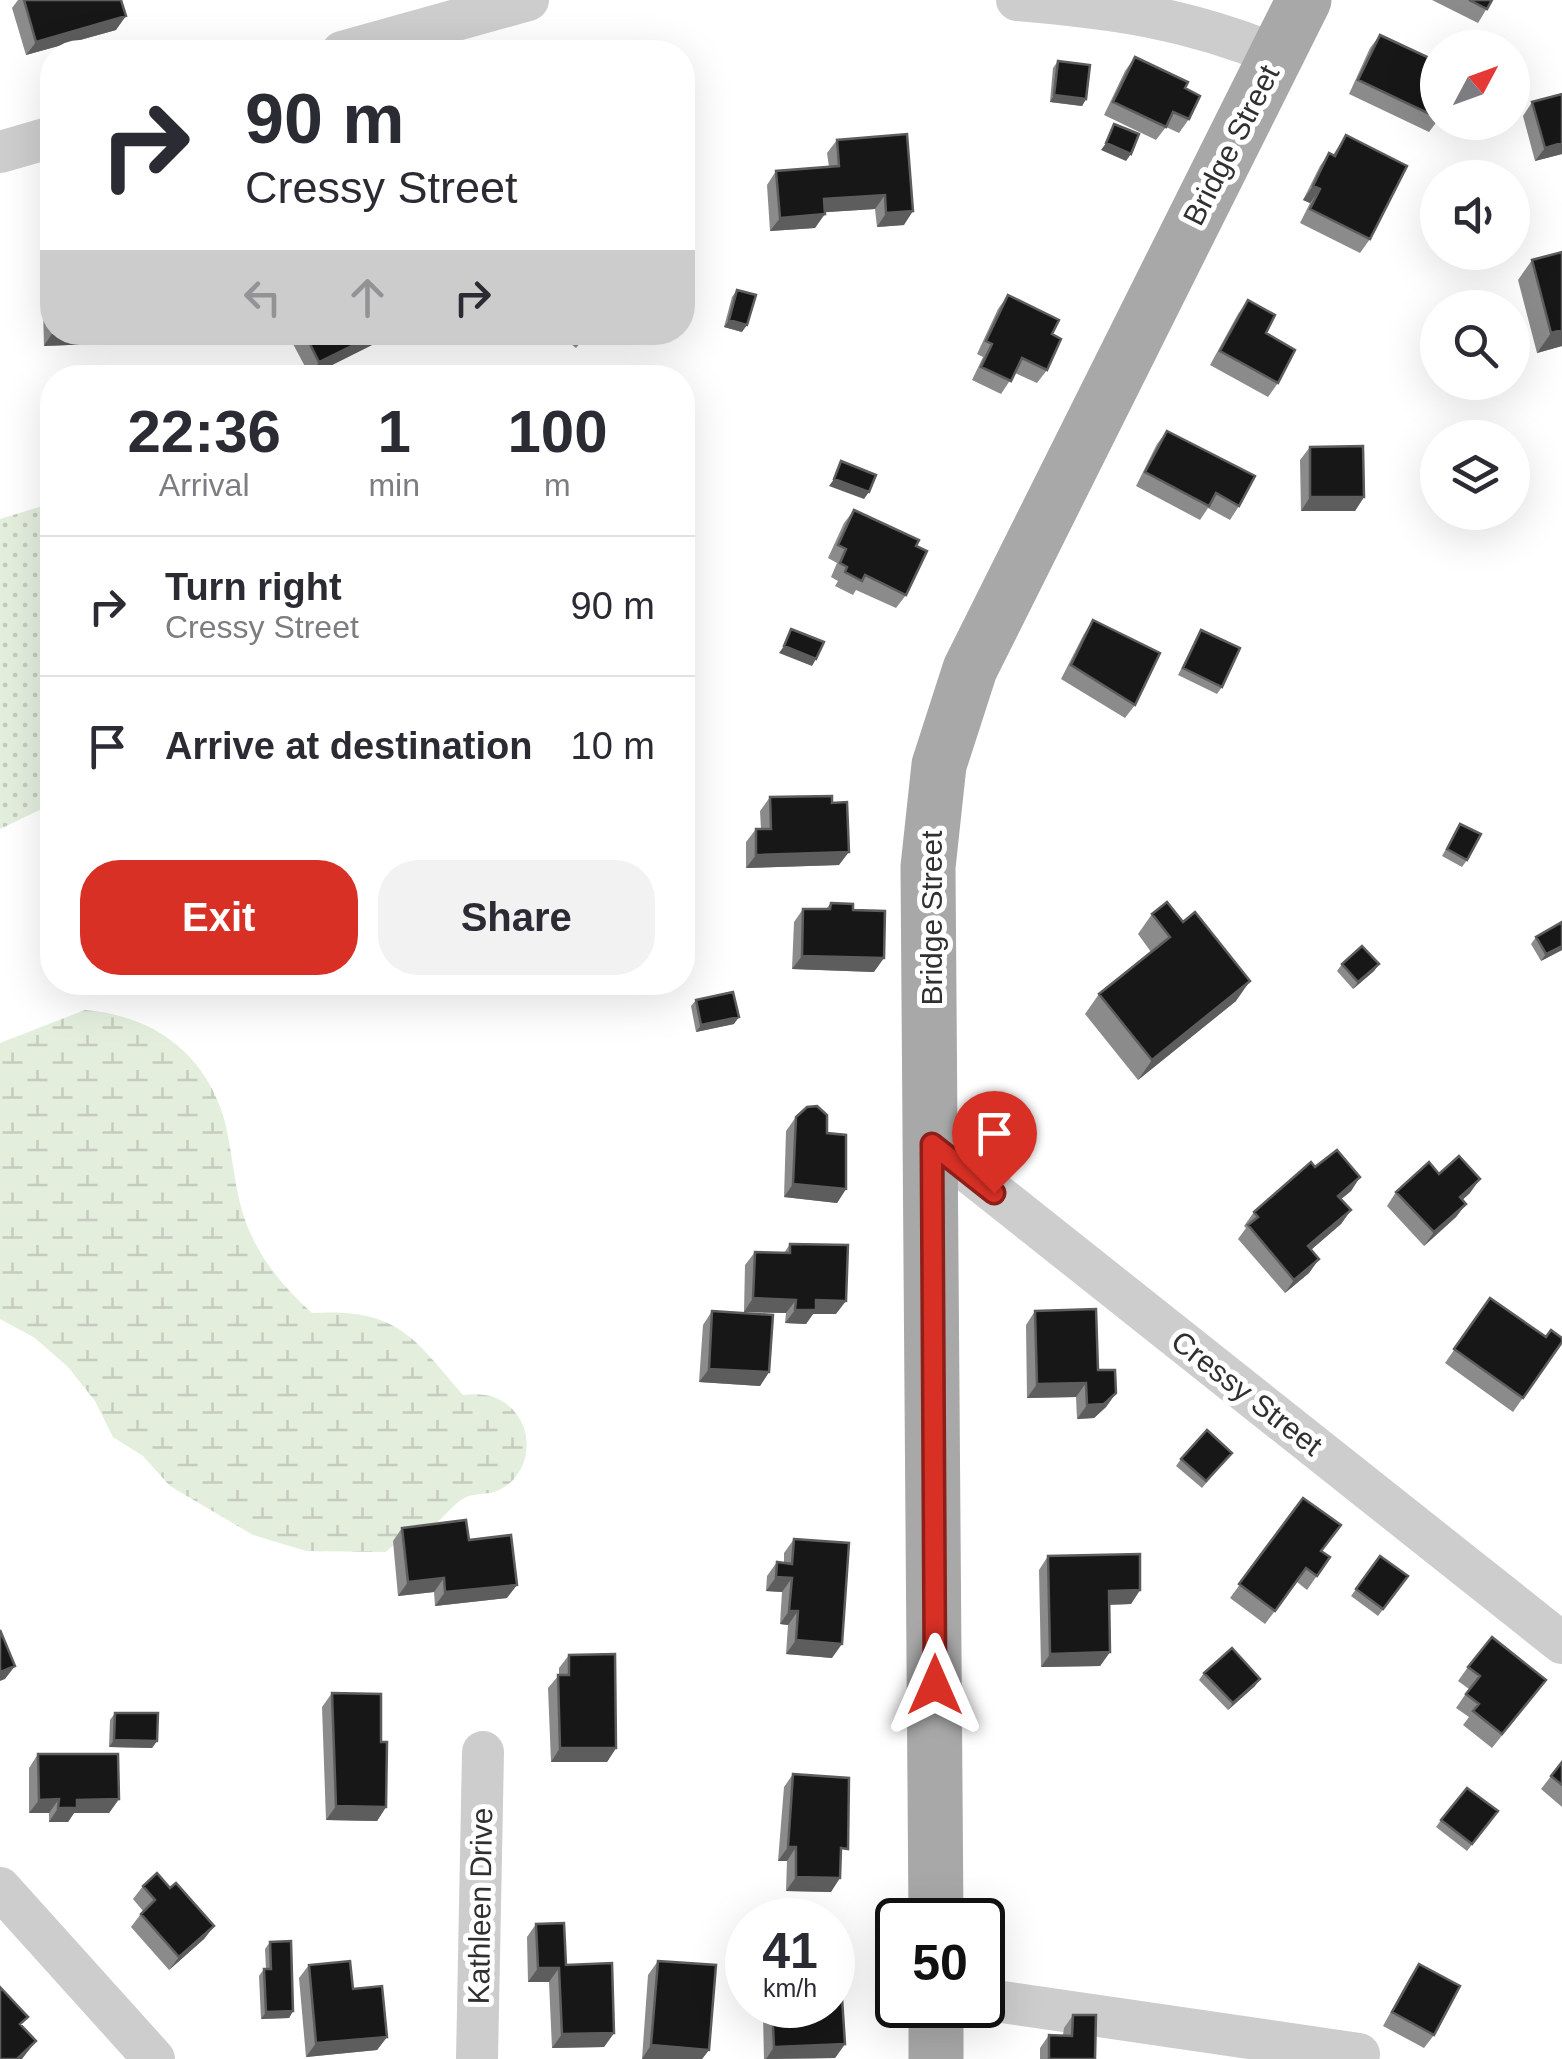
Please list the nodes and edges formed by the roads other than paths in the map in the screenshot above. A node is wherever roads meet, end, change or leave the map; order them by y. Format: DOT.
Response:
graph roads {
  1 [pos="528,0"];
  2 [pos="1017,0"];
  3 [pos="1304,0"];
  4 [pos="385,40"];
  5 [pos="1276,55"];
  6 [pos="40,140"];
  7 [pos="0,152"];
  8 [pos="932,1144"];
  9 [pos="1562,1643"];
  10 [pos="483,1752"];
  11 [pos="0,1888"];
  12 [pos="936,1898"];
  13 [pos="1005,2003"];
  14 [pos="936,2028"];
  15 [pos="134,2052"];
  16 [pos="1360,2054"];
  17 [pos="477,2059"];
  18 [pos="936,2059"];
  1 -- 4 [label="street"];
  2 -- 5 [label="street"];
  3 -- 5 [label="main road, Bridge Street"];
  5 -- 8 [label="main road, Bridge Street"];
  6 -- 7 [label="street"];
  8 -- 9 [label="street, Cressy Street"];
  8 -- 12 [label="main road, Bridge Street"];
  10 -- 17 [label="street, Kathleen Drive"];
  11 -- 15 [label="street"];
  13 -- 16 [label="street"];
  14 -- 18 [label="main road"];
}
